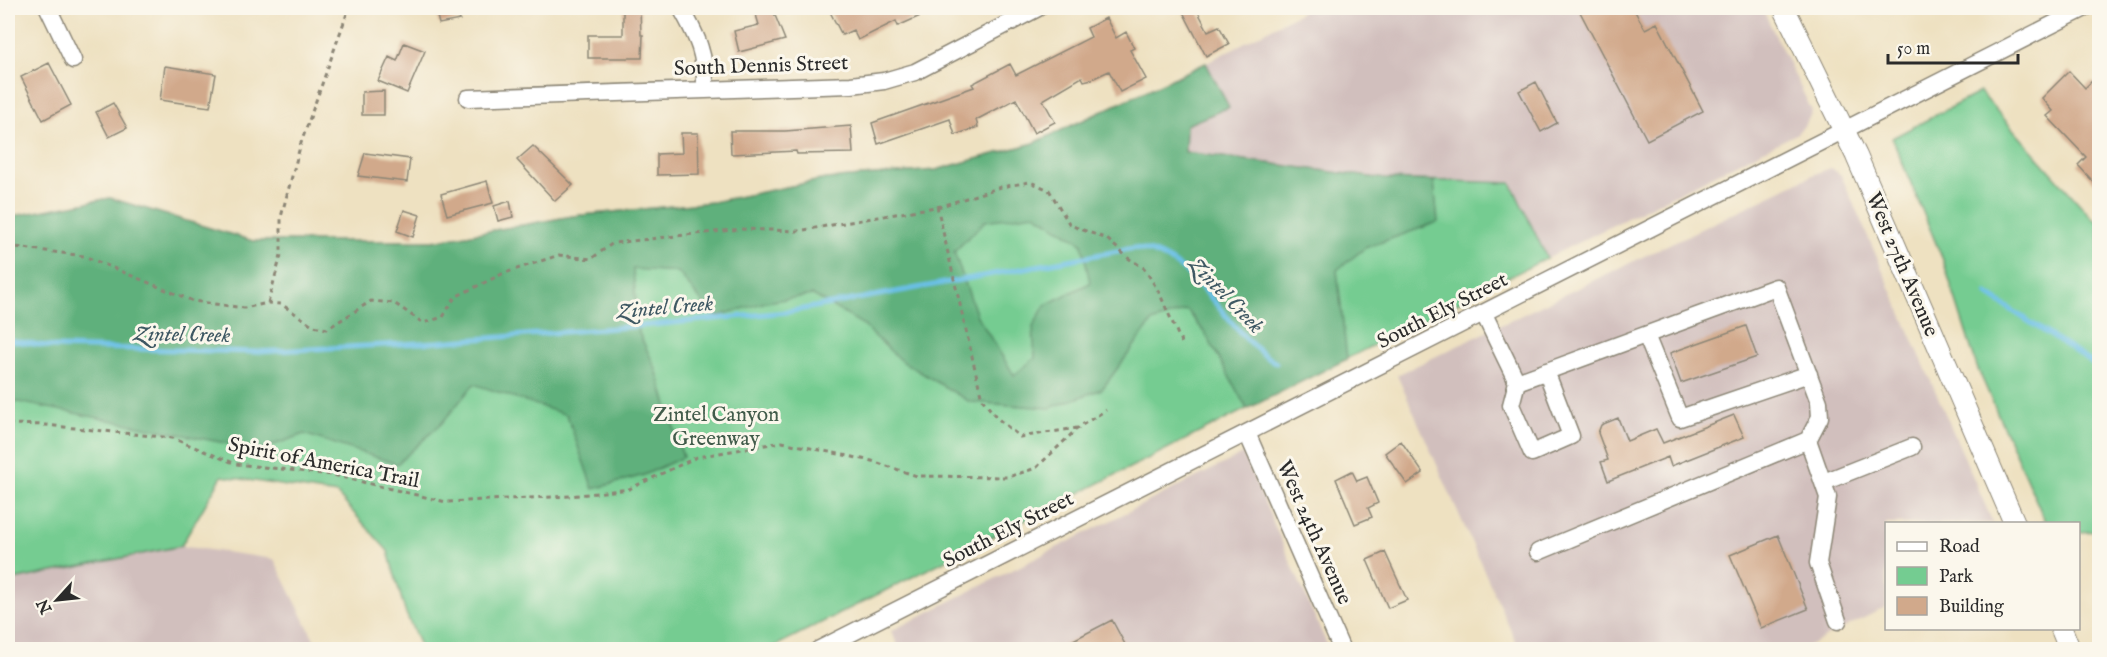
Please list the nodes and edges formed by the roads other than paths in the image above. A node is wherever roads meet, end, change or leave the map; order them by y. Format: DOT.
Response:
graph roads {
  1 [pos="48,8"];
  2 [pos="681,8"];
  3 [pos="1038,8"];
  4 [pos="1784,8"];
  5 [pos="2085,8"];
  6 [pos="73,60"];
  7 [pos="705,90"];
  8 [pos="468,98"];
  9 [pos="1844,132"];
  10 [pos="1484,314"];
  11 [pos="1646,335"];
  12 [pos="1546,371"];
  13 [pos="1809,374"];
  14 [pos="1517,382"];
  15 [pos="1247,433"];
  16 [pos="1808,440"];
  17 [pos="1912,447"];
  18 [pos="1824,482"];
  19 [pos="2014,522"];
  20 [pos="1538,552"];
  21 [pos="1838,621"];
  22 [pos="2062,630"];
  23 [pos="818,650"];
  24 [pos="1342,650"];
  25 [pos="2070,650"];
  1 -- 6 [label="street"];
  2 -- 7 [label="street"];
  3 -- 7 [label="street, South Dennis Street"];
  4 -- 9 [label="main road, West 27th Avenue"];
  5 -- 9 [label="street, South Ely Street"];
  7 -- 8 [label="street, South Dennis Street"];
  9 -- 10 [label="street, South Ely Street"];
  9 -- 19 [label="main road, West 27th Avenue"];
  10 -- 14 [label="street"];
  10 -- 15 [label="street, South Ely Street"];
  11 -- 12 [label="street"];
  11 -- 13 [label="street"];
  11 -- 13 [label="street"];
  12 -- 14 [label="street"];
  12 -- 14 [label="street"];
  13 -- 16 [label="street"];
  15 -- 23 [label="street, South Ely Street"];
  15 -- 24 [label="street, West 24th Avenue"];
  16 -- 18 [label="street"];
  16 -- 20 [label="street"];
  17 -- 18 [label="street"];
  18 -- 21 [label="street"];
  22 -- 25 [label="main road"];
}
